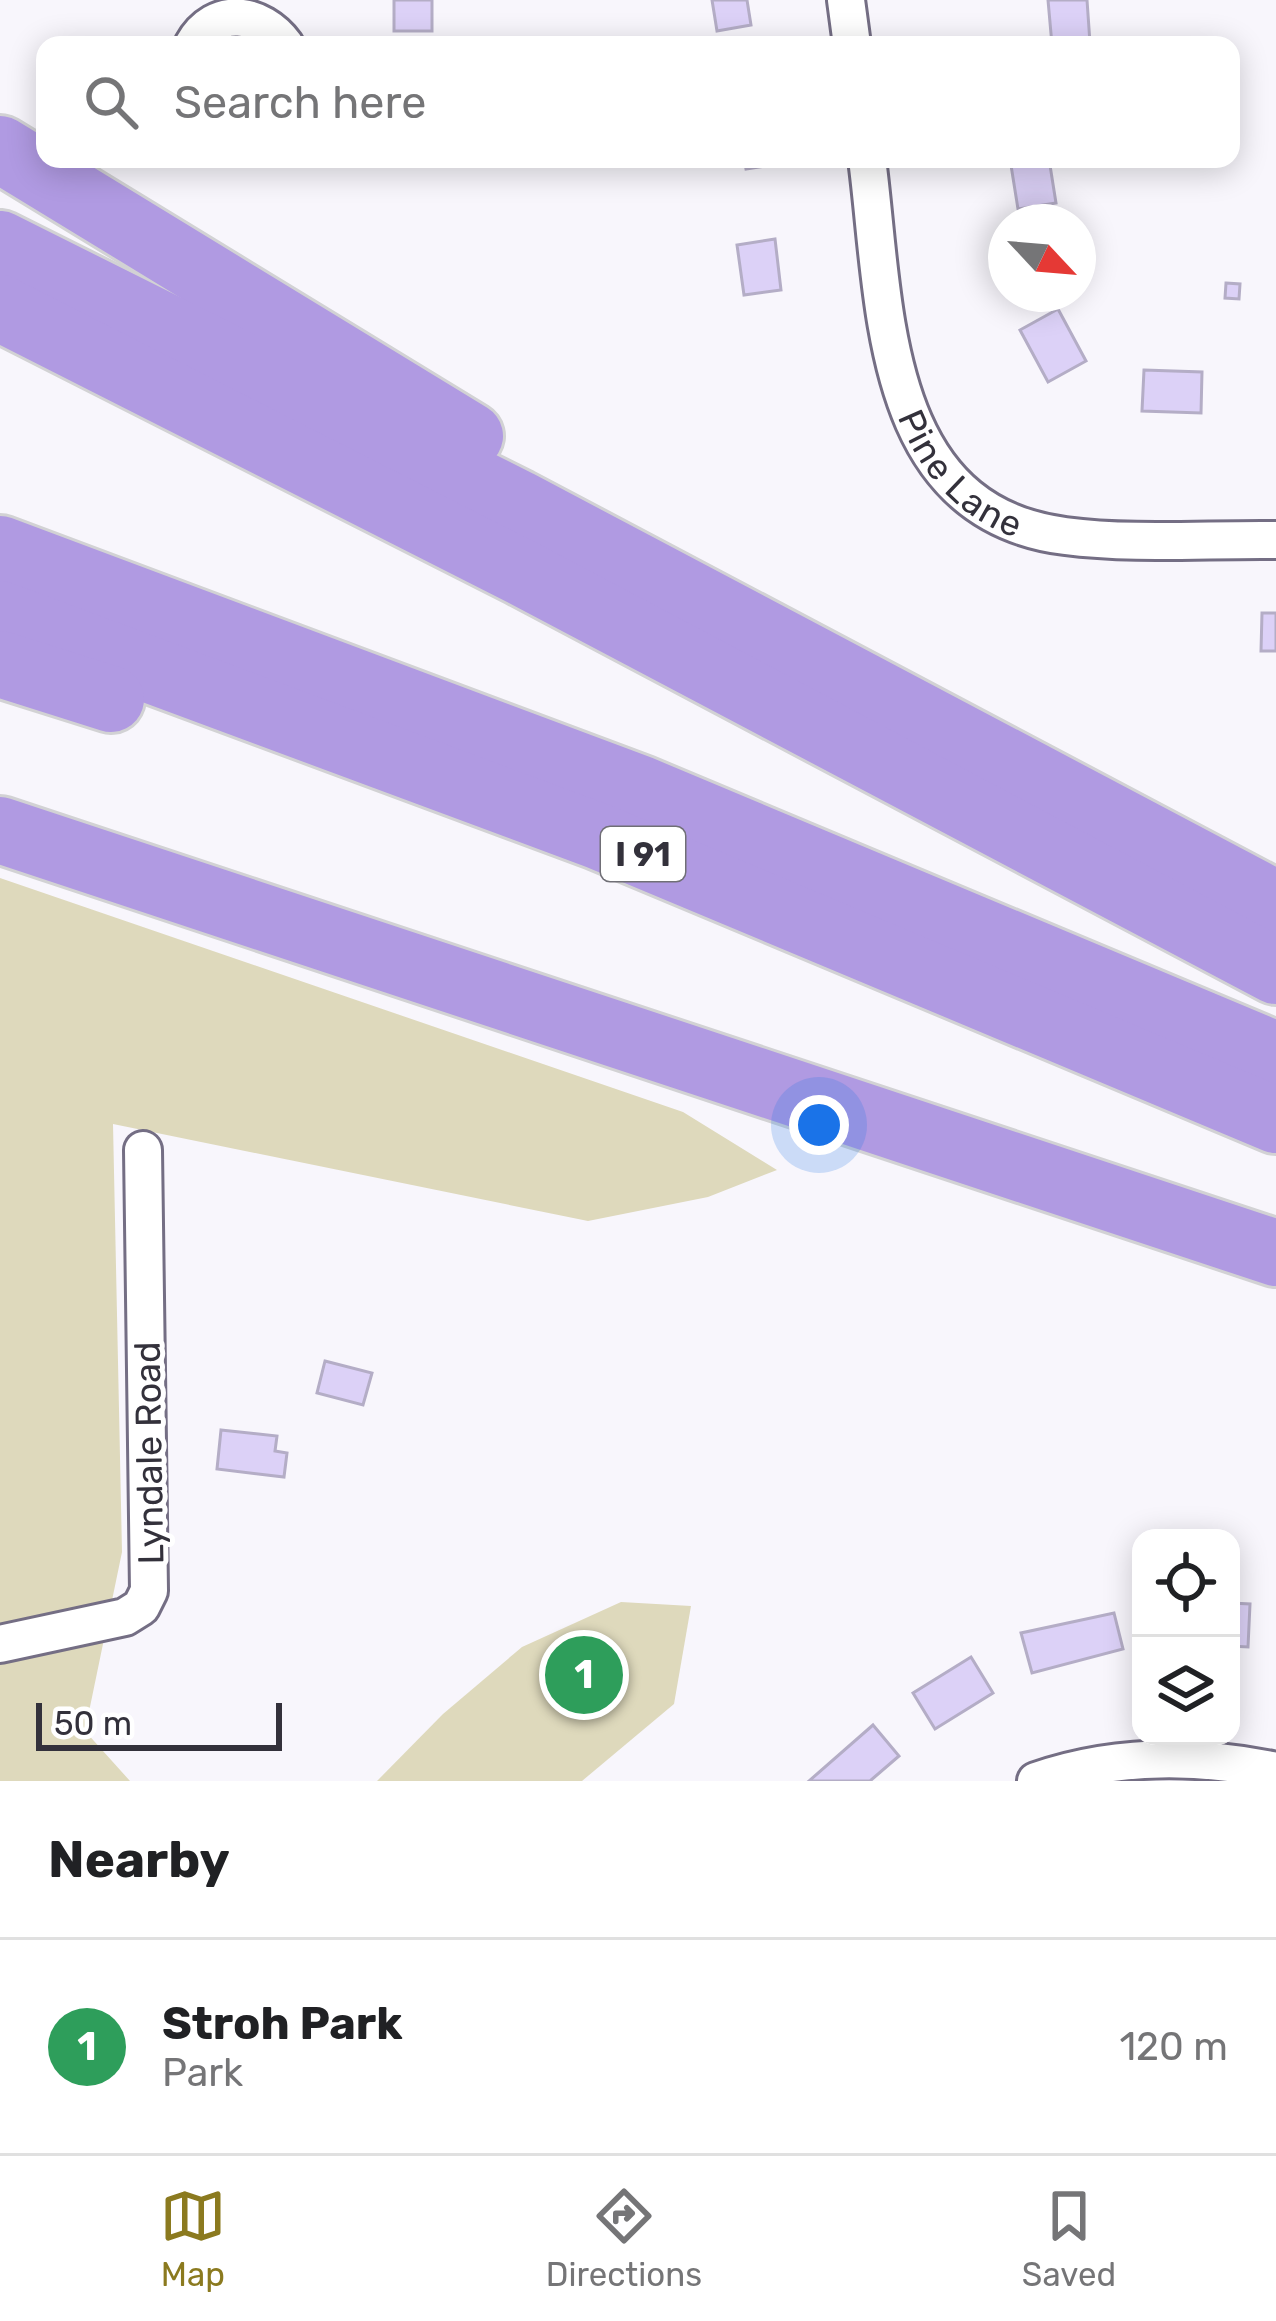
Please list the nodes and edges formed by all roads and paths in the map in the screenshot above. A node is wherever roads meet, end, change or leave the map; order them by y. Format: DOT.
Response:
graph roads {
  1 [pos="846,0"];
  2 [pos="270,22"];
  3 [pos="201,36"];
  4 [pos="851,36"];
  5 [pos="0,149"];
  6 [pos="868,168"];
  7 [pos="0,244"];
  8 [pos="0,308"];
  9 [pos="1276,540"];
  10 [pos="0,549"];
  11 [pos="644,570"];
  12 [pos="0,614"];
  13 [pos="0,664"];
  14 [pos="478,790"];
  15 [pos="0,830"];
  16 [pos="1276,904"];
  17 [pos="1276,971"];
  18 [pos="1276,1055"];
  19 [pos="1276,1120"];
  20 [pos="143,1150"];
  21 [pos="1276,1253"];
  22 [pos="0,1644"];
  23 [pos="1276,1772"];
  24 [pos="1036,1781"];
  1 -- 4 [label="street"];
  2 -- 3 [label="street"];
  5 -- 11 [label="highway"];
  6 -- 9 [label="street, Pine Lane"];
  7 -- 11 [label="highway"];
  8 -- 17 [label="highway"];
  10 -- 18 [label="highway"];
  11 -- 16 [label="highway"];
  12 -- 14 [label="highway, I 91"];
  13 -- 14 [label="highway"];
  14 -- 19 [label="highway, I 91"];
  15 -- 21 [label="highway"];
  20 -- 22 [label="street, Lyndale Road"];
  23 -- 24 [label="street"];
}
